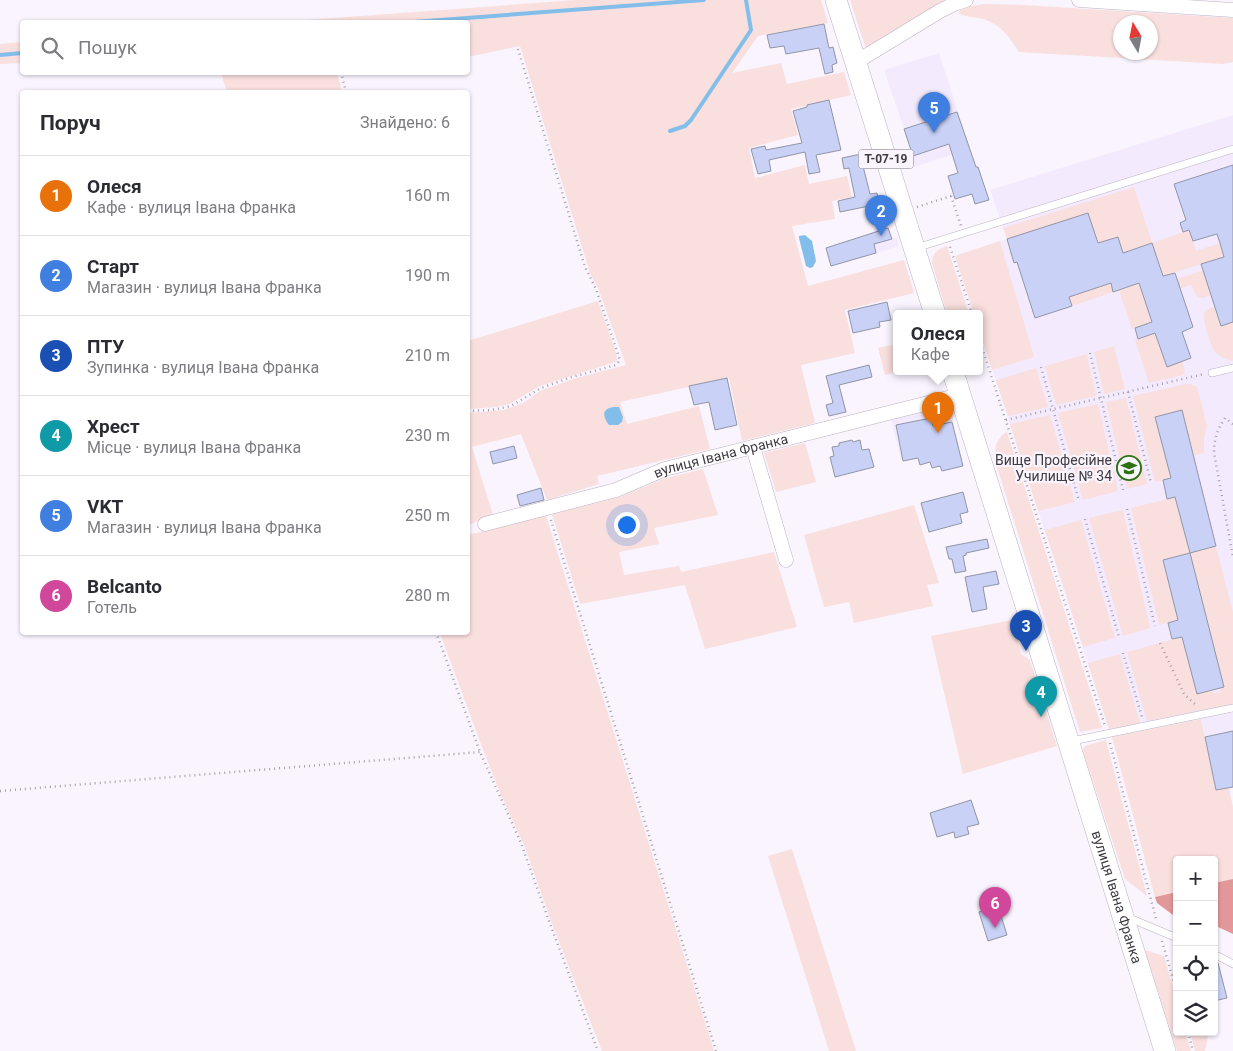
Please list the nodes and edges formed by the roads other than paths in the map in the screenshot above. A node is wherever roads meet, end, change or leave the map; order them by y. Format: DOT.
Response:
graph roads {
  1 [pos="966,0"];
  2 [pos="1079,0"];
  3 [pos="837,2"];
  4 [pos="1233,10"];
  5 [pos="856,62"];
  6 [pos="1233,149"];
  7 [pos="914,249"];
  8 [pos="934,310"];
  9 [pos="1233,368"];
  10 [pos="1212,373"];
  11 [pos="954,375"];
  12 [pos="960,395"];
  13 [pos="753,447"];
  14 [pos="485,524"];
  15 [pos="786,560"];
  16 [pos="1233,708"];
  17 [pos="1068,742"];
  18 [pos="1122,915"];
  19 [pos="1173,936"];
  20 [pos="1218,956"];
  21 [pos="1233,964"];
  22 [pos="1165,1051"];
  1 -- 5 [label="street"];
  2 -- 4 [label="street"];
  3 -- 5 [label="main road, Т-07-19"];
  5 -- 7 [label="main road, Т-07-19"];
  6 -- 7 [label="lane"];
  7 -- 8 [label="main road, Т-07-19"];
  9 -- 10 [label="lane"];
  11 -- 12 [label="main road, вулиця Івана Франка"];
  12 -- 13 [label="street, вулиця Івана Франка"];
  12 -- 17 [label="main road, вулиця Івана Франка"];
  13 -- 14 [label="street, вулиця Івана Франка"];
  13 -- 15 [label="street"];
  16 -- 17 [label="lane"];
  17 -- 18 [label="main road, вулиця Івана Франка"];
  18 -- 19 [label="lane"];
  18 -- 22 [label="main road, вулиця Івана Франка"];
  20 -- 21 [label="lane"];
}
